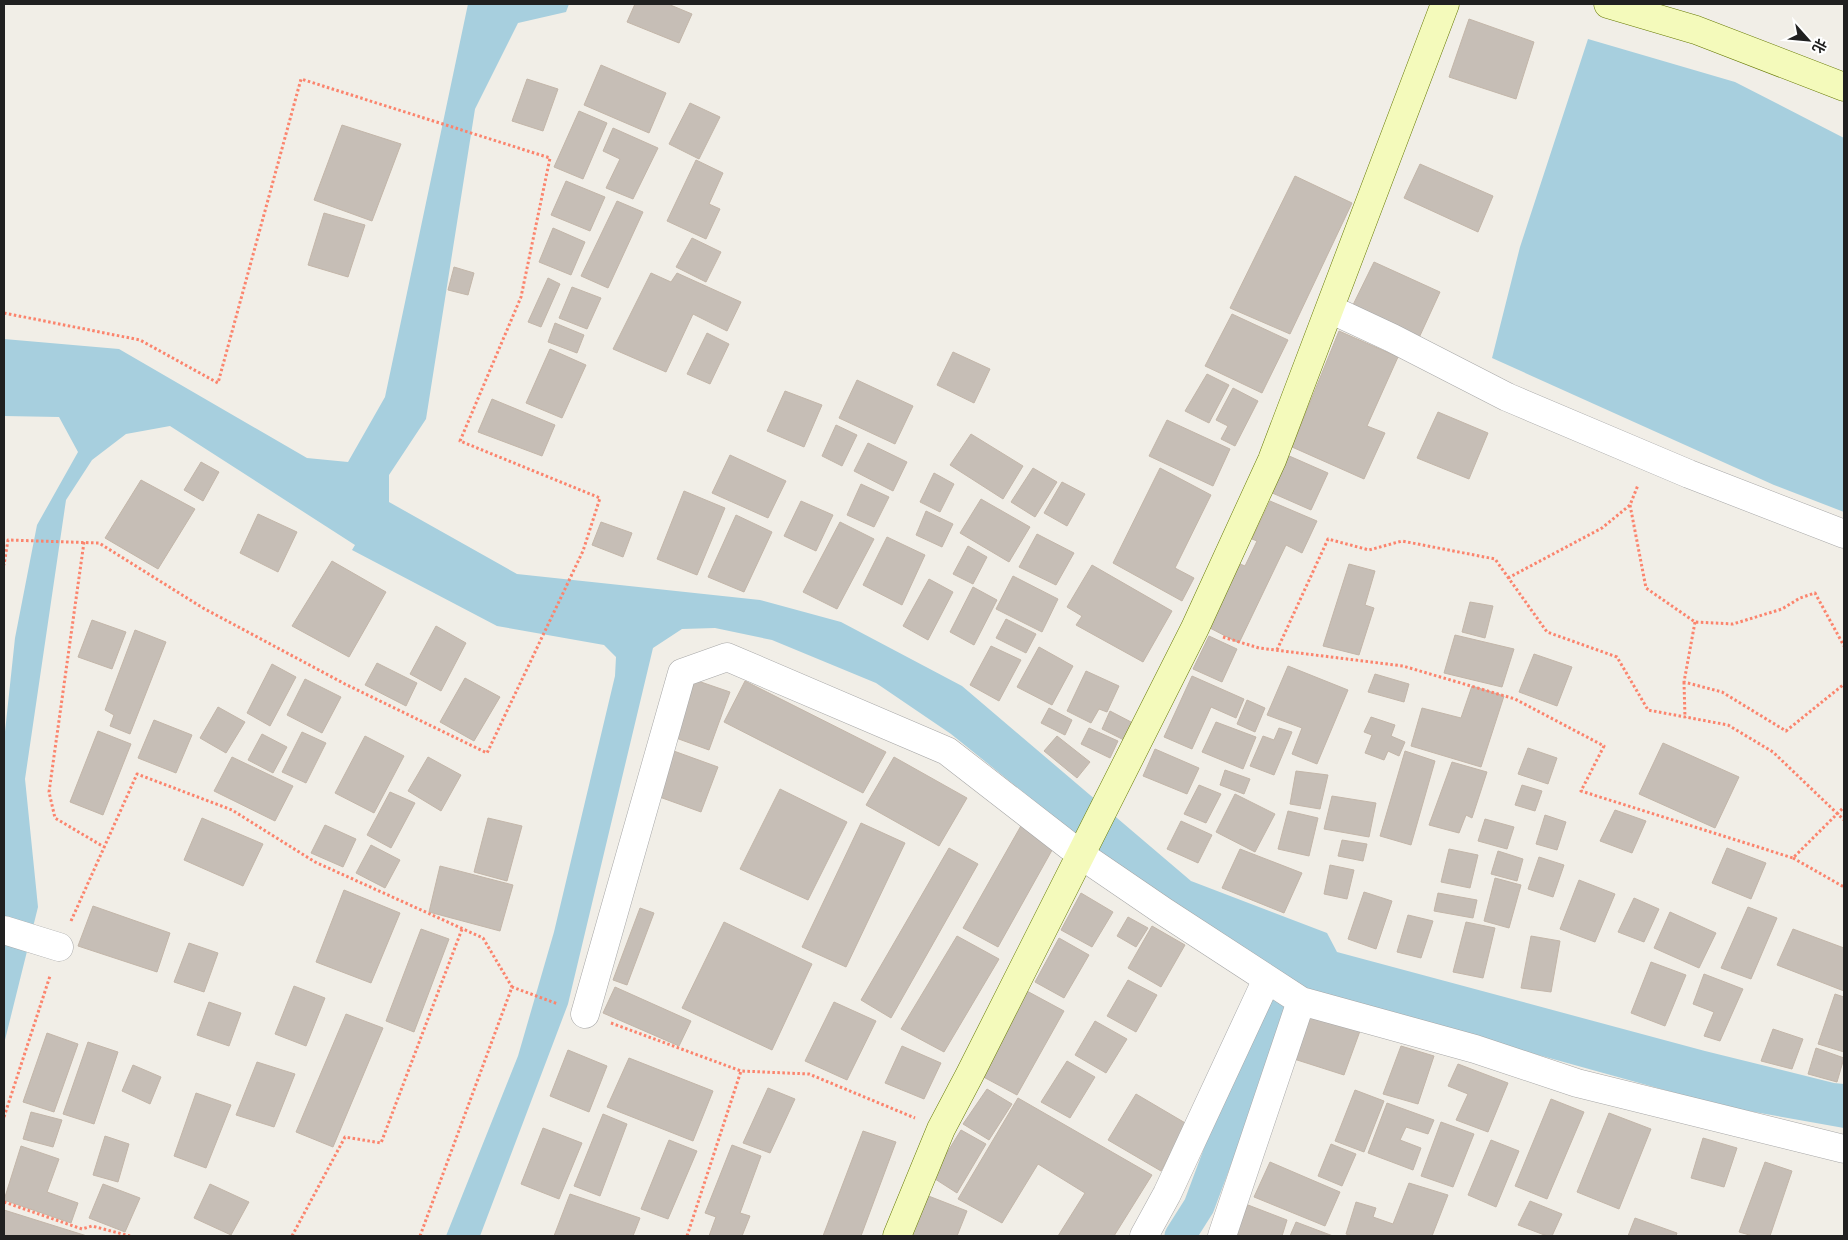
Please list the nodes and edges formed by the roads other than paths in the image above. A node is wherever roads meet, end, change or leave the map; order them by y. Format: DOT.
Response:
graph roads {
  1 [pos="1445,4"];
  2 [pos="1608,4"];
  3 [pos="1844,87"];
  4 [pos="1330,308"];
  5 [pos="1844,534"];
  6 [pos="1081,855"];
  7 [pos="4,930"];
  8 [pos="59,947"];
  9 [pos="1267,979"];
  10 [pos="1301,1001"];
  11 [pos="585,1014"];
  12 [pos="1844,1149"];
  13 [pos="897,1236"];
  14 [pos="1144,1236"];
  15 [pos="1222,1236"];
  1 -- 4 [label="street"];
  2 -- 3 [label="street"];
  4 -- 5 [label="street"];
  4 -- 6 [label="street"];
  6 -- 9 [label="street"];
  6 -- 11 [label="street"];
  6 -- 13 [label="street"];
  7 -- 8 [label="street"];
  9 -- 10 [label="street"];
  9 -- 14 [label="street"];
  10 -- 12 [label="street"];
  10 -- 15 [label="street"];
}
